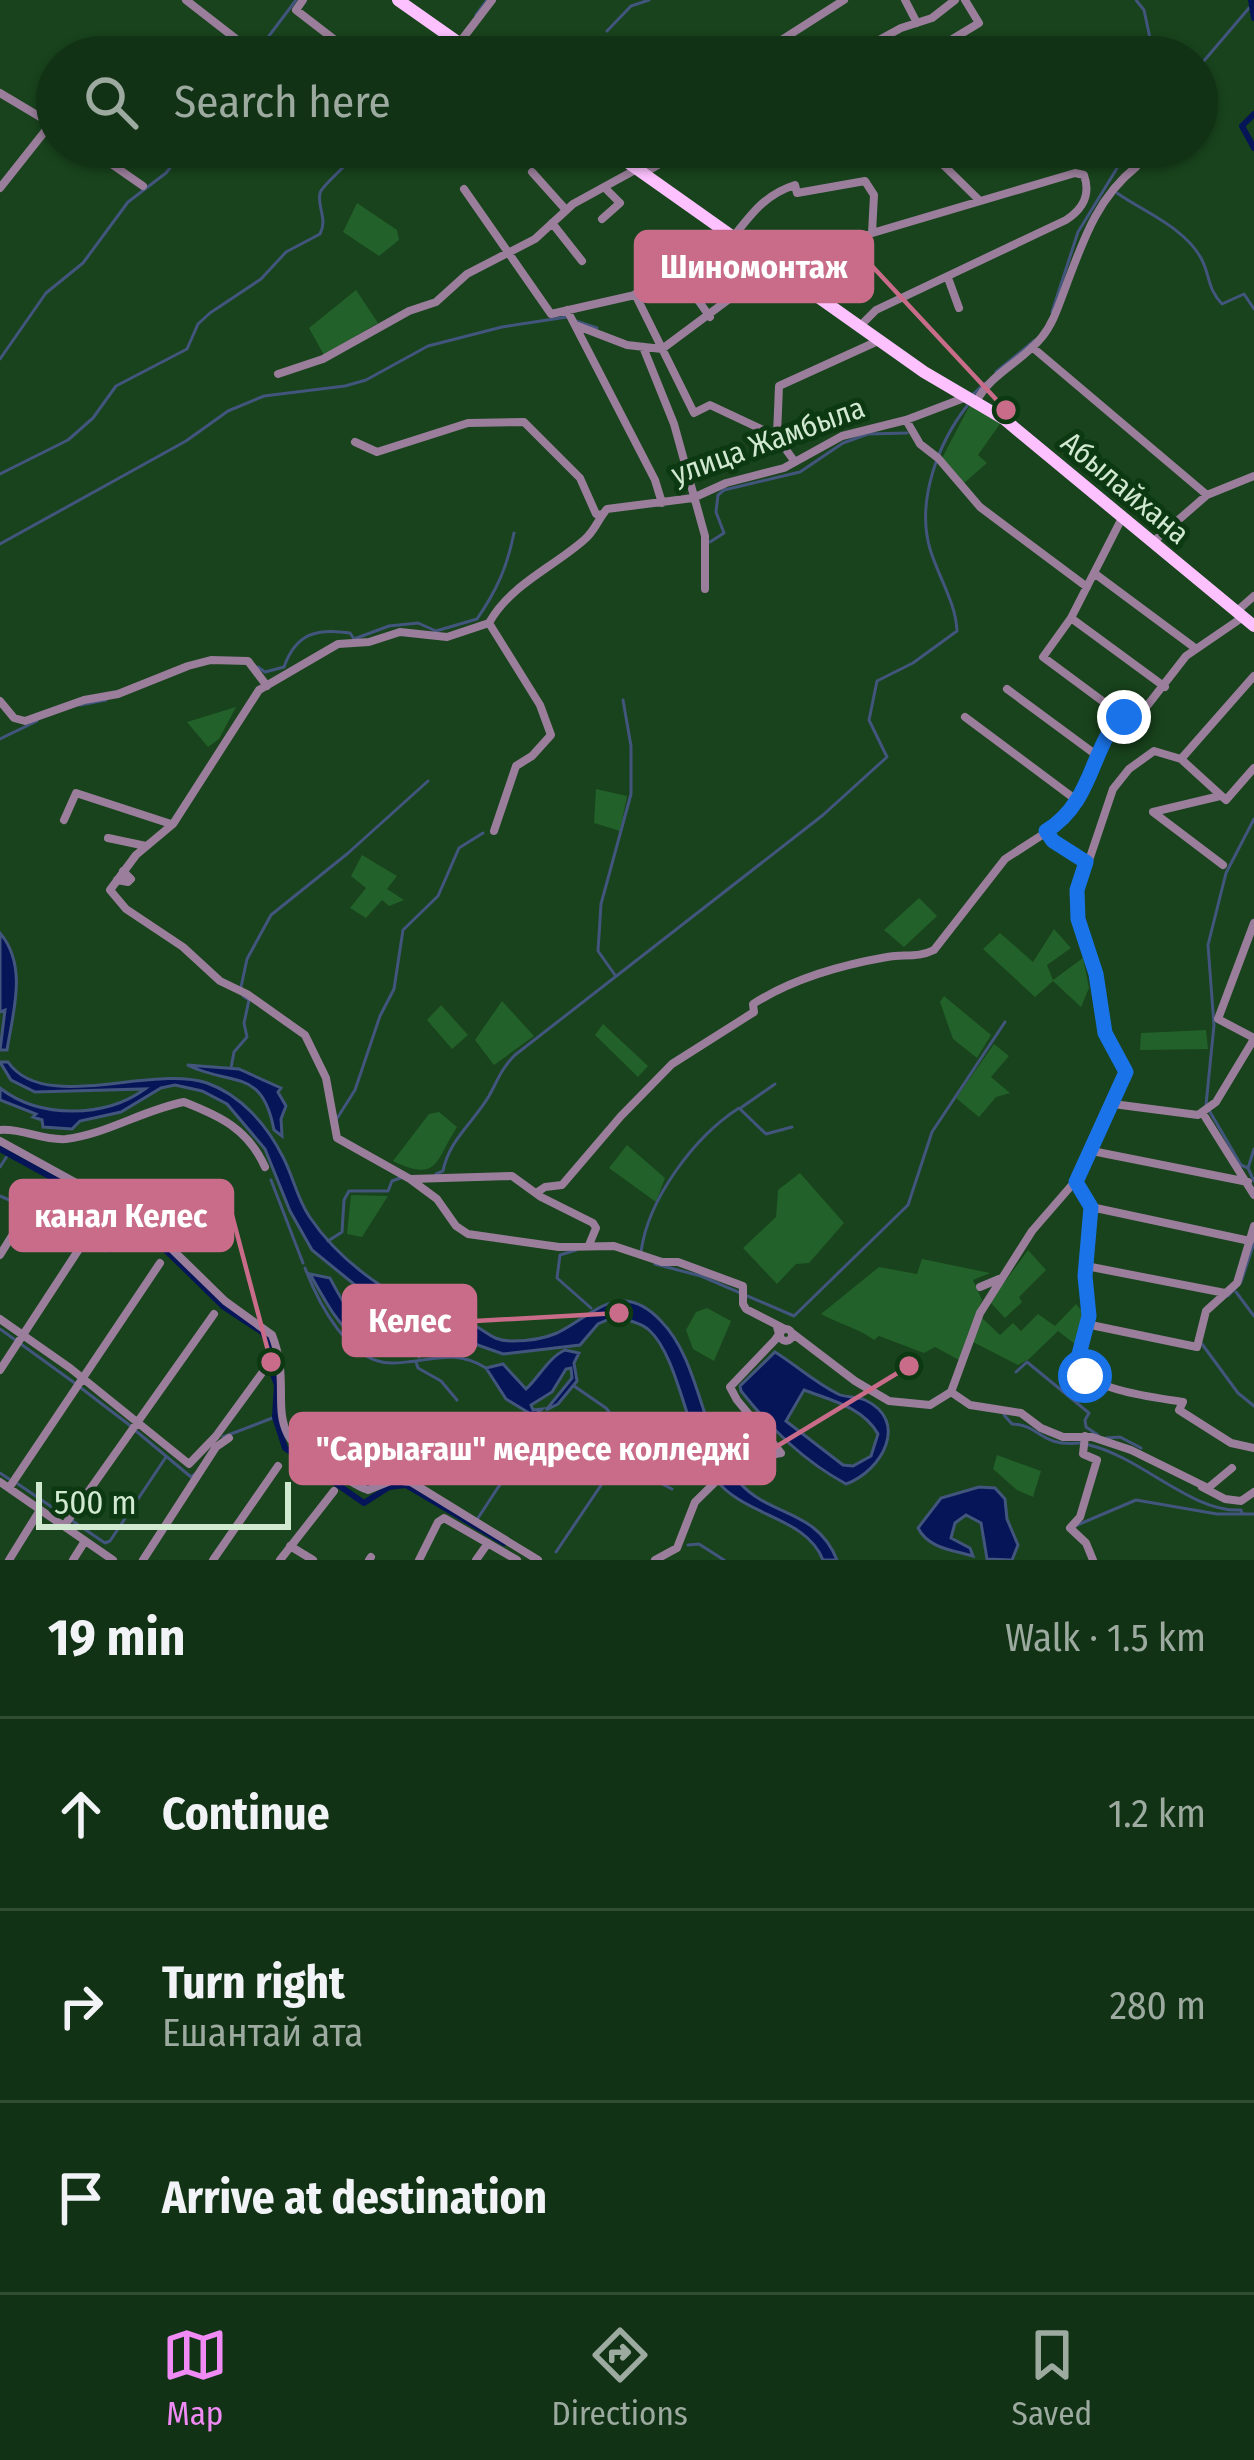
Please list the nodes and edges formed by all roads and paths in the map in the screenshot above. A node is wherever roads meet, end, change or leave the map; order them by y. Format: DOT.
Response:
graph roads {
  1 [pos="186,0"];
  2 [pos="303,0"];
  3 [pos="398,0"];
  4 [pos="492,0"];
  5 [pos="844,0"];
  6 [pos="904,0"];
  7 [pos="955,0"];
  8 [pos="965,0"];
  9 [pos="917,23"];
  10 [pos="232,36"];
  11 [pos="330,36"];
  12 [pos="450,36"];
  13 [pos="461,36"];
  14 [pos="788,36"];
  15 [pos="894,36"];
  16 [pos="958,36"];
  17 [pos="0,93"];
  18 [pos="36,112"];
  19 [pos="36,145"];
  20 [pos="117,168"];
  21 [pos="635,168"];
  22 [pos="645,168"];
  23 [pos="946,168"];
  24 [pos="1135,168"];
  25 [pos="639,171"];
  26 [pos="532,172"];
  27 [pos="143,186"];
  28 [pos="604,187"];
  29 [pos="0,188"];
  30 [pos="464,190"];
  31 [pos="979,200"];
  32 [pos="566,210"];
  33 [pos="602,219"];
  34 [pos="551,223"];
  35 [pos="872,233"];
  36 [pos="733,237"];
  37 [pos="509,252"];
  38 [pos="581,261"];
  39 [pos="768,263"];
  40 [pos="948,278"];
  41 [pos="635,294"];
  42 [pos="959,308"];
  43 [pos="567,310"];
  44 [pos="710,317"];
  45 [pos="574,325"];
  46 [pos="860,326"];
  47 [pos="879,340"];
  48 [pos="643,347"];
  49 [pos="1032,347"];
  50 [pos="662,349"];
  51 [pos="278,374"];
  52 [pos="970,401"];
  53 [pos="906,419"];
  54 [pos="776,436"];
  55 [pos="355,442"];
  56 [pos="795,462"];
  57 [pos="1254,476"];
  58 [pos="1208,495"];
  59 [pos="693,498"];
  60 [pos="662,503"];
  61 [pos="601,515"];
  62 [pos="1123,517"];
  63 [pos="1153,542"];
  64 [pos="1094,572"];
  65 [pos="1087,587"];
  66 [pos="705,589"];
  67 [pos="1254,596"];
  68 [pos="1071,618"];
  69 [pos="1244,618"];
  70 [pos="489,623"];
  71 [pos="1195,648"];
  72 [pos="1254,676"];
  73 [pos="267,686"];
  74 [pos="1165,687"];
  75 [pos="1007,688"];
  76 [pos="0,701"];
  77 [pos="965,717"];
  78 [pos="1124,717"];
  79 [pos="1099,758"];
  80 [pos="1181,759"];
  81 [pos="1254,768"];
  82 [pos="1223,798"];
  83 [pos="1079,802"];
  84 [pos="64,820"];
  85 [pos="172,824"];
  86 [pos="494,831"];
  87 [pos="1046,831"];
  88 [pos="108,838"];
  89 [pos="148,847"];
  90 [pos="1086,862"];
  91 [pos="1223,865"];
  92 [pos="1254,923"];
  93 [pos="1254,1039"];
  94 [pos="1113,1104"];
  95 [pos="1202,1112"];
  96 [pos="0,1130"];
  97 [pos="0,1141"];
  98 [pos="1092,1150"];
  99 [pos="265,1167"];
  100 [pos="410,1178"];
  101 [pos="1076,1182"];
  102 [pos="1252,1188"];
  103 [pos="536,1192"];
  104 [pos="33,1202"];
  105 [pos="1091,1207"];
  106 [pos="1254,1226"];
  107 [pos="85,1240"];
  108 [pos="1250,1241"];
  109 [pos="589,1245"];
  110 [pos="0,1255"];
  111 [pos="160,1263"];
  112 [pos="1087,1266"];
  113 [pos="1000,1279"];
  114 [pos="980,1287"];
  115 [pos="1225,1294"];
  116 [pos="214,1314"];
  117 [pos="0,1319"];
  118 [pos="1086,1324"];
  119 [pos="786,1335"];
  120 [pos="18,1341"];
  121 [pos="0,1370"];
  122 [pos="262,1373"];
  123 [pos="83,1379"];
  124 [pos="951,1392"];
  125 [pos="138,1423"];
  126 [pos="1084,1436"];
  127 [pos="222,1438"];
  128 [pos="1254,1448"];
  129 [pos="278,1466"];
  130 [pos="1232,1468"];
  131 [pos="1191,1480"];
  132 [pos="4,1485"];
  133 [pos="334,1491"];
  134 [pos="1254,1492"];
  135 [pos="40,1510"];
  136 [pos="64,1526"];
  137 [pos="85,1541"];
  138 [pos="488,1544"];
  139 [pos="290,1546"];
  140 [pos="9,1560"];
  141 [pos="73,1560"];
  142 [pos="113,1560"];
  143 [pos="143,1560"];
  144 [pos="213,1560"];
  145 [pos="280,1560"];
  146 [pos="313,1560"];
  147 [pos="418,1560"];
  148 [pos="476,1560"];
  149 [pos="518,1560"];
  150 [pos="538,1560"];
  151 [pos="655,1560"];
  152 [pos="1093,1560"];
  1 -- 10 [label="street"];
  2 -- 11 [label="street"];
  3 -- 12 [label="main road"];
  4 -- 13 [label="street"];
  5 -- 14 [label="street"];
  6 -- 9 [label="street"];
  7 -- 9 [label="street"];
  8 -- 16 [label="street"];
  9 -- 15 [label="street"];
  17 -- 18 [label="street"];
  19 -- 29 [label="street"];
  20 -- 27 [label="street"];
  21 -- 25 [label="main road, Абылайхана"];
  22 -- 25 [label="street"];
  23 -- 31 [label="street"];
  24 -- 49 [label="street"];
  25 -- 28 [label="street"];
  25 -- 36 [label="main road, Абылайхана"];
  26 -- 32 [label="street"];
  28 -- 32 [label="street"];
  28 -- 33 [label="street"];
  30 -- 37 [label="street"];
  31 -- 35 [label="street"];
  31 -- 40 [label="street"];
  32 -- 34 [label="street"];
  34 -- 37 [label="street"];
  34 -- 38 [label="street"];
  35 -- 36 [label="street"];
  35 -- 39 [label="street"];
  36 -- 39 [label="main road, Абылайхана"];
  37 -- 43 [label="street"];
  37 -- 51 [label="street"];
  39 -- 44 [label="street"];
  39 -- 46 [label="main road, Абылайхана"];
  40 -- 42 [label="street"];
  40 -- 46 [label="street"];
  41 -- 43 [label="street"];
  41 -- 44 [label="street"];
  41 -- 50 [label="street"];
  43 -- 45 [label="street"];
  44 -- 50 [label="street"];
  45 -- 48 [label="street"];
  45 -- 60 [label="street"];
  46 -- 47 [label="main road, Абылайхана"];
  47 -- 52 [label="main road, Абылайхана"];
  47 -- 54 [label="street"];
  48 -- 50 [label="street"];
  48 -- 59 [label="street"];
  49 -- 52 [label="street"];
  49 -- 58 [label="street"];
  50 -- 54 [label="street"];
  52 -- 53 [label="street, улица Жамбыла"];
  52 -- 62 [label="main road, Абылайхана"];
  53 -- 56 [label="street, улица Жамбыла"];
  53 -- 65 [label="street"];
  54 -- 56 [label="street"];
  55 -- 61 [label="street"];
  56 -- 59 [label="street, улица Жамбыла"];
  57 -- 58 [label="street"];
  58 -- 63 [label="street"];
  59 -- 60 [label="street, улица Жамбыла"];
  59 -- 66 [label="street"];
  60 -- 61 [label="street, улица Жамбыла"];
  61 -- 70 [label="street"];
  62 -- 63 [label="main road, Абылайхана"];
  62 -- 64 [label="street"];
  63 -- 69 [label="main road, Абылайхана"];
  64 -- 65 [label="street"];
  64 -- 71 [label="street"];
  65 -- 68 [label="street"];
  67 -- 69 [label="street"];
  68 -- 74 [label="street"];
  68 -- 78 [label="street"];
  69 -- 71 [label="street"];
  70 -- 73 [label="street"];
  70 -- 86 [label="street"];
  71 -- 74 [label="street"];
  72 -- 80 [label="street"];
  73 -- 76 [label="street"];
  73 -- 85 [label="street"];
  74 -- 78 [label="street"];
  75 -- 79 [label="street"];
  77 -- 83 [label="street"];
  78 -- 79 [label="street"];
  79 -- 83 [label="street"];
  80 -- 82 [label="street"];
  80 -- 90 [label="street"];
  81 -- 82 [label="street"];
  82 -- 91 [label="street"];
  83 -- 87 [label="street"];
  84 -- 85 [label="street"];
  85 -- 89 [label="street"];
  87 -- 90 [label="street"];
  87 -- 103 [label="street"];
  88 -- 89 [label="street"];
  89 -- 100 [label="street"];
  90 -- 94 [label="street"];
  92 -- 93 [label="street"];
  93 -- 95 [label="street"];
  94 -- 95 [label="street"];
  94 -- 98 [label="street"];
  95 -- 102 [label="street"];
  96 -- 99 [label="street"];
  97 -- 150 [label="street"];
  98 -- 101 [label="street"];
  98 -- 102 [label="street"];
  100 -- 103 [label="street"];
  100 -- 109 [label="street"];
  101 -- 105 [label="street"];
  101 -- 113 [label="street"];
  103 -- 109 [label="street"];
  104 -- 110 [label="street"];
  105 -- 108 [label="street"];
  105 -- 112 [label="street"];
  106 -- 108 [label="street"];
  107 -- 120 [label="street"];
  108 -- 115 [label="street"];
  109 -- 119 [label="street"];
  111 -- 123 [label="street"];
  112 -- 115 [label="street"];
  112 -- 118 [label="street"];
  113 -- 114 [label="street"];
  113 -- 124 [label="street"];
  115 -- 118 [label="street"];
  116 -- 125 [label="street"];
  117 -- 120 [label="street"];
  118 -- 128 [label="street"];
  119 -- 124 [label="street"];
  119 -- 151 [label="street"];
  120 -- 121 [label="street"];
  120 -- 123 [label="street"];
  122 -- 127 [label="street"];
  123 -- 125 [label="street"];
  123 -- 132 [label="street"];
  124 -- 126 [label="street"];
  125 -- 127 [label="street"];
  125 -- 136 [label="street"];
  126 -- 131 [label="street"];
  126 -- 152 [label="street"];
  127 -- 143 [label="street"];
  129 -- 144 [label="street"];
  130 -- 131 [label="street"];
  131 -- 134 [label="street"];
  132 -- 135 [label="street"];
  133 -- 139 [label="street"];
  135 -- 136 [label="street"];
  135 -- 140 [label="street"];
  136 -- 137 [label="street"];
  137 -- 141 [label="street"];
  137 -- 142 [label="street"];
  138 -- 147 [label="street"];
  138 -- 148 [label="street"];
  138 -- 149 [label="street"];
  139 -- 145 [label="street"];
  139 -- 146 [label="street"];
}
